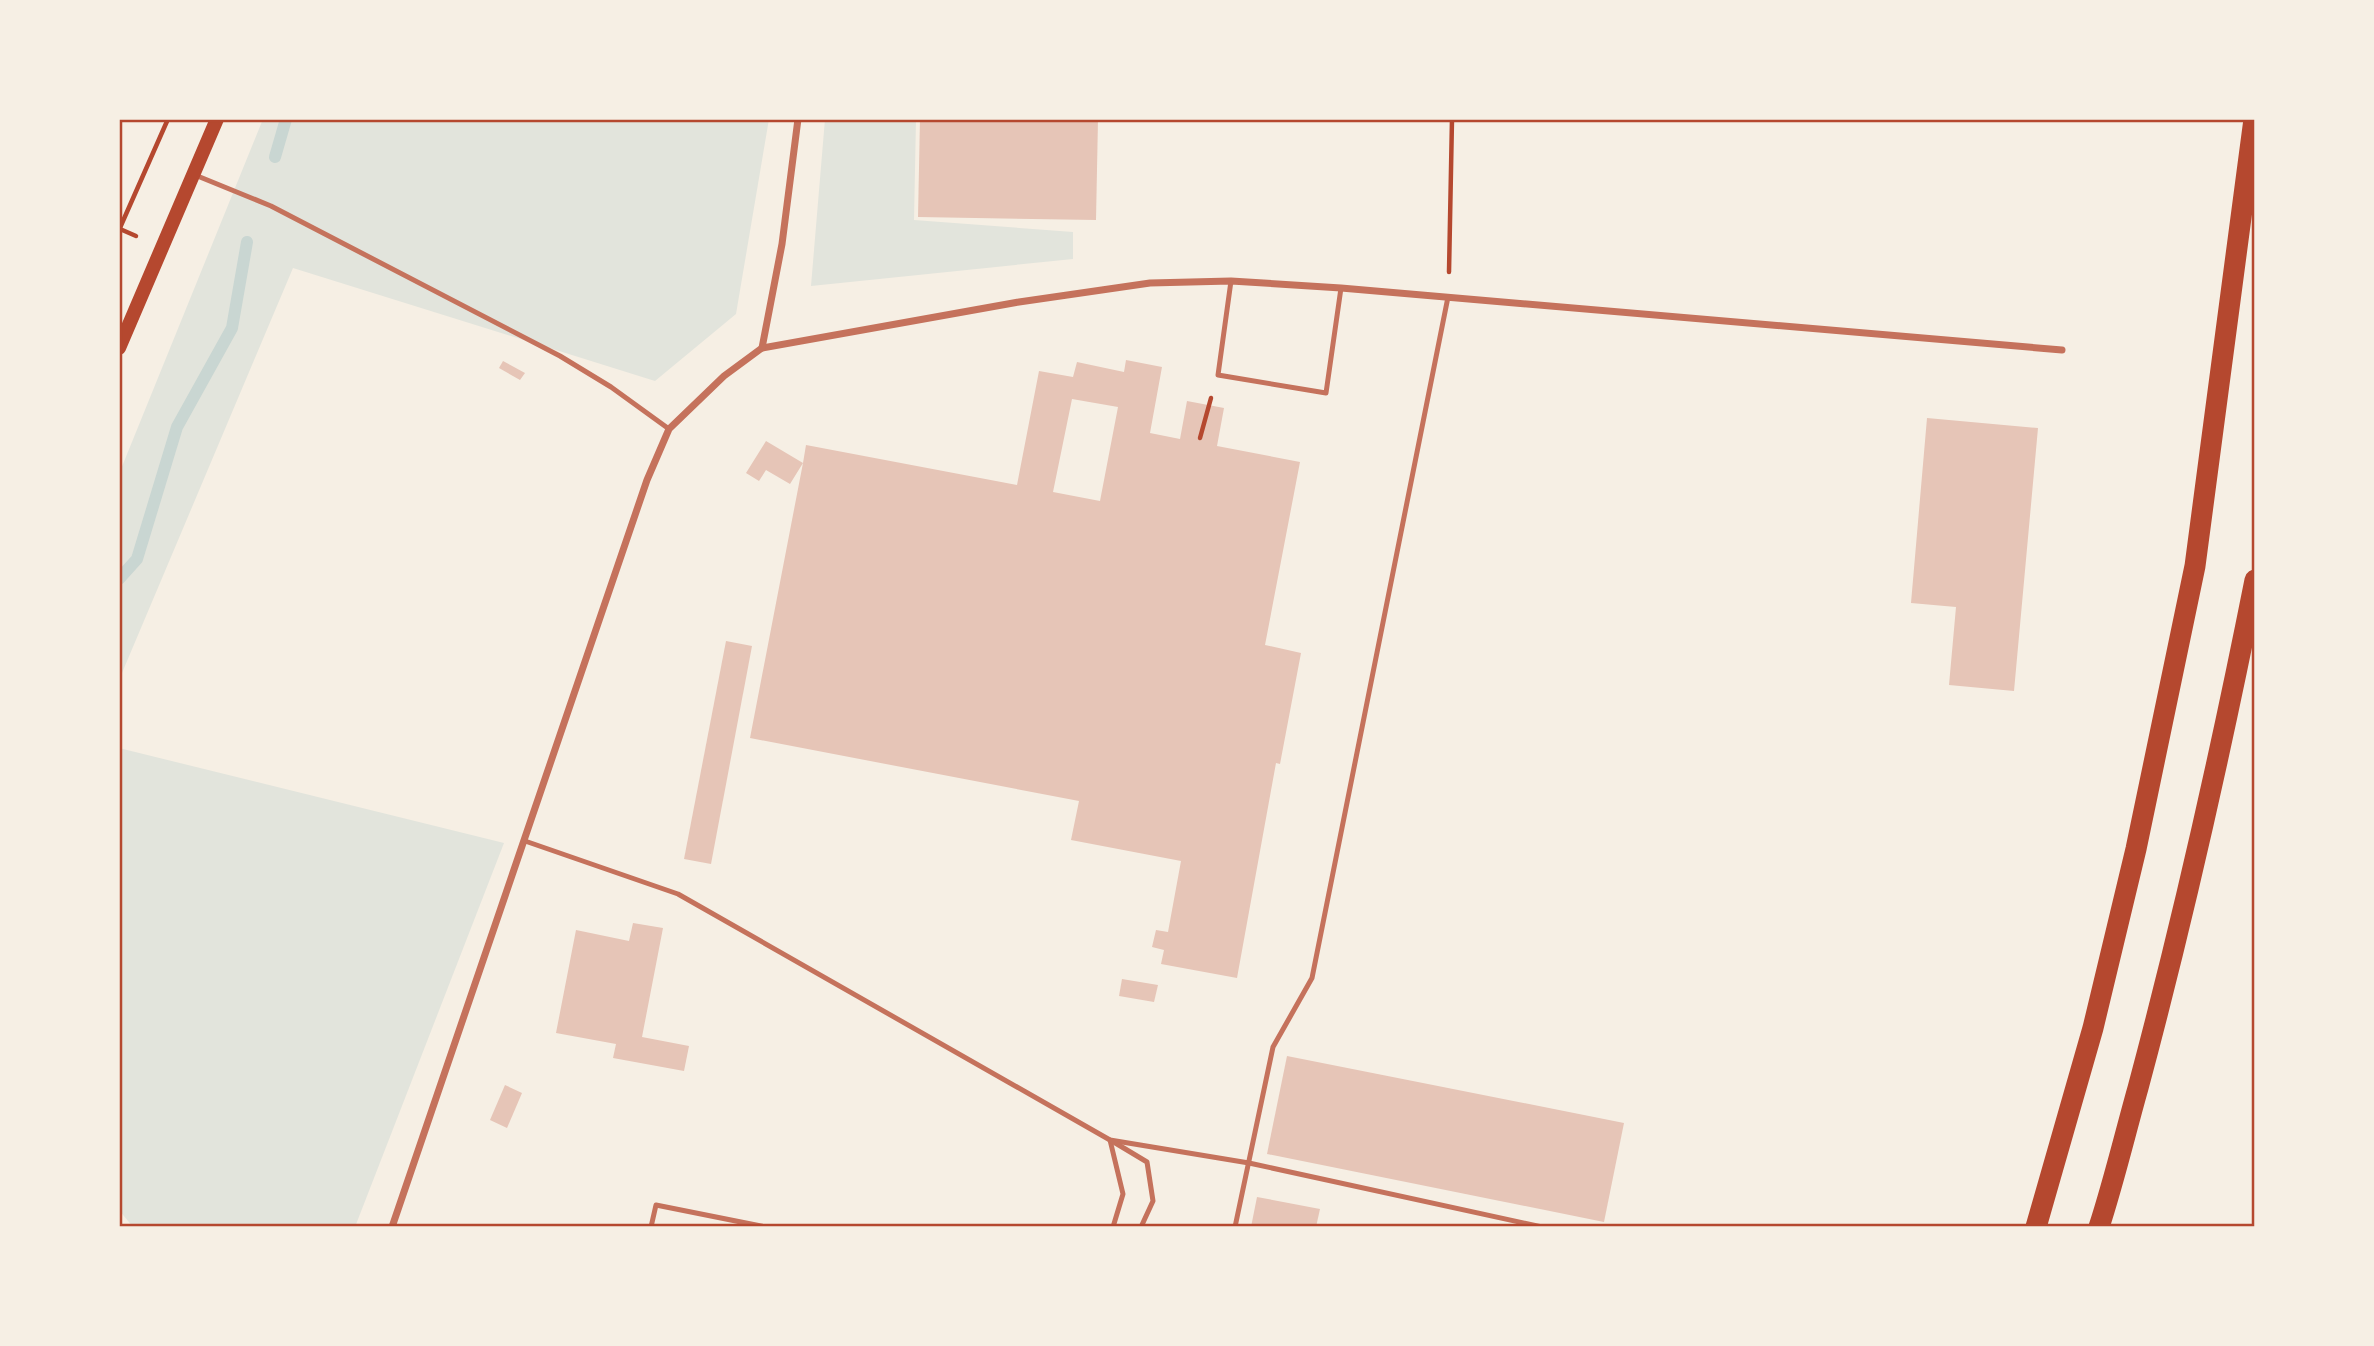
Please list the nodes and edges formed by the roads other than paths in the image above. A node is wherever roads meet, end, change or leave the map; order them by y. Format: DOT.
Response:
graph roads {
  1 [pos="217,119"];
  2 [pos="798,119"];
  3 [pos="2254,119"];
  4 [pos="195,175"];
  5 [pos="1231,281"];
  6 [pos="1341,288"];
  7 [pos="1448,297"];
  8 [pos="119,348"];
  9 [pos="762,348"];
  10 [pos="2062,350"];
  11 [pos="669,429"];
  12 [pos="2255,580"];
  13 [pos="525,841"];
  14 [pos="1110,1140"];
  15 [pos="1249,1163"];
  16 [pos="392,1227"];
  17 [pos="651,1227"];
  18 [pos="766,1227"];
  19 [pos="1113,1227"];
  20 [pos="1141,1227"];
  21 [pos="1235,1227"];
  22 [pos="1542,1227"];
  23 [pos="2036,1227"];
  24 [pos="2099,1227"];
  1 -- 4 [label="main road"];
  2 -- 9 [label="street"];
  3 -- 23 [label="highway"];
  4 -- 8 [label="main road"];
  4 -- 11 [label="lane"];
  5 -- 6 [label="street"];
  5 -- 6 [label="lane"];
  5 -- 9 [label="street"];
  6 -- 7 [label="street"];
  7 -- 10 [label="street"];
  7 -- 15 [label="lane"];
  9 -- 11 [label="street"];
  11 -- 13 [label="street"];
  12 -- 24 [label="highway"];
  13 -- 14 [label="lane"];
  13 -- 16 [label="street"];
  14 -- 15 [label="lane"];
  14 -- 19 [label="lane"];
  14 -- 20 [label="lane"];
  15 -- 21 [label="lane"];
  15 -- 22 [label="lane"];
  17 -- 18 [label="lane"];
}
